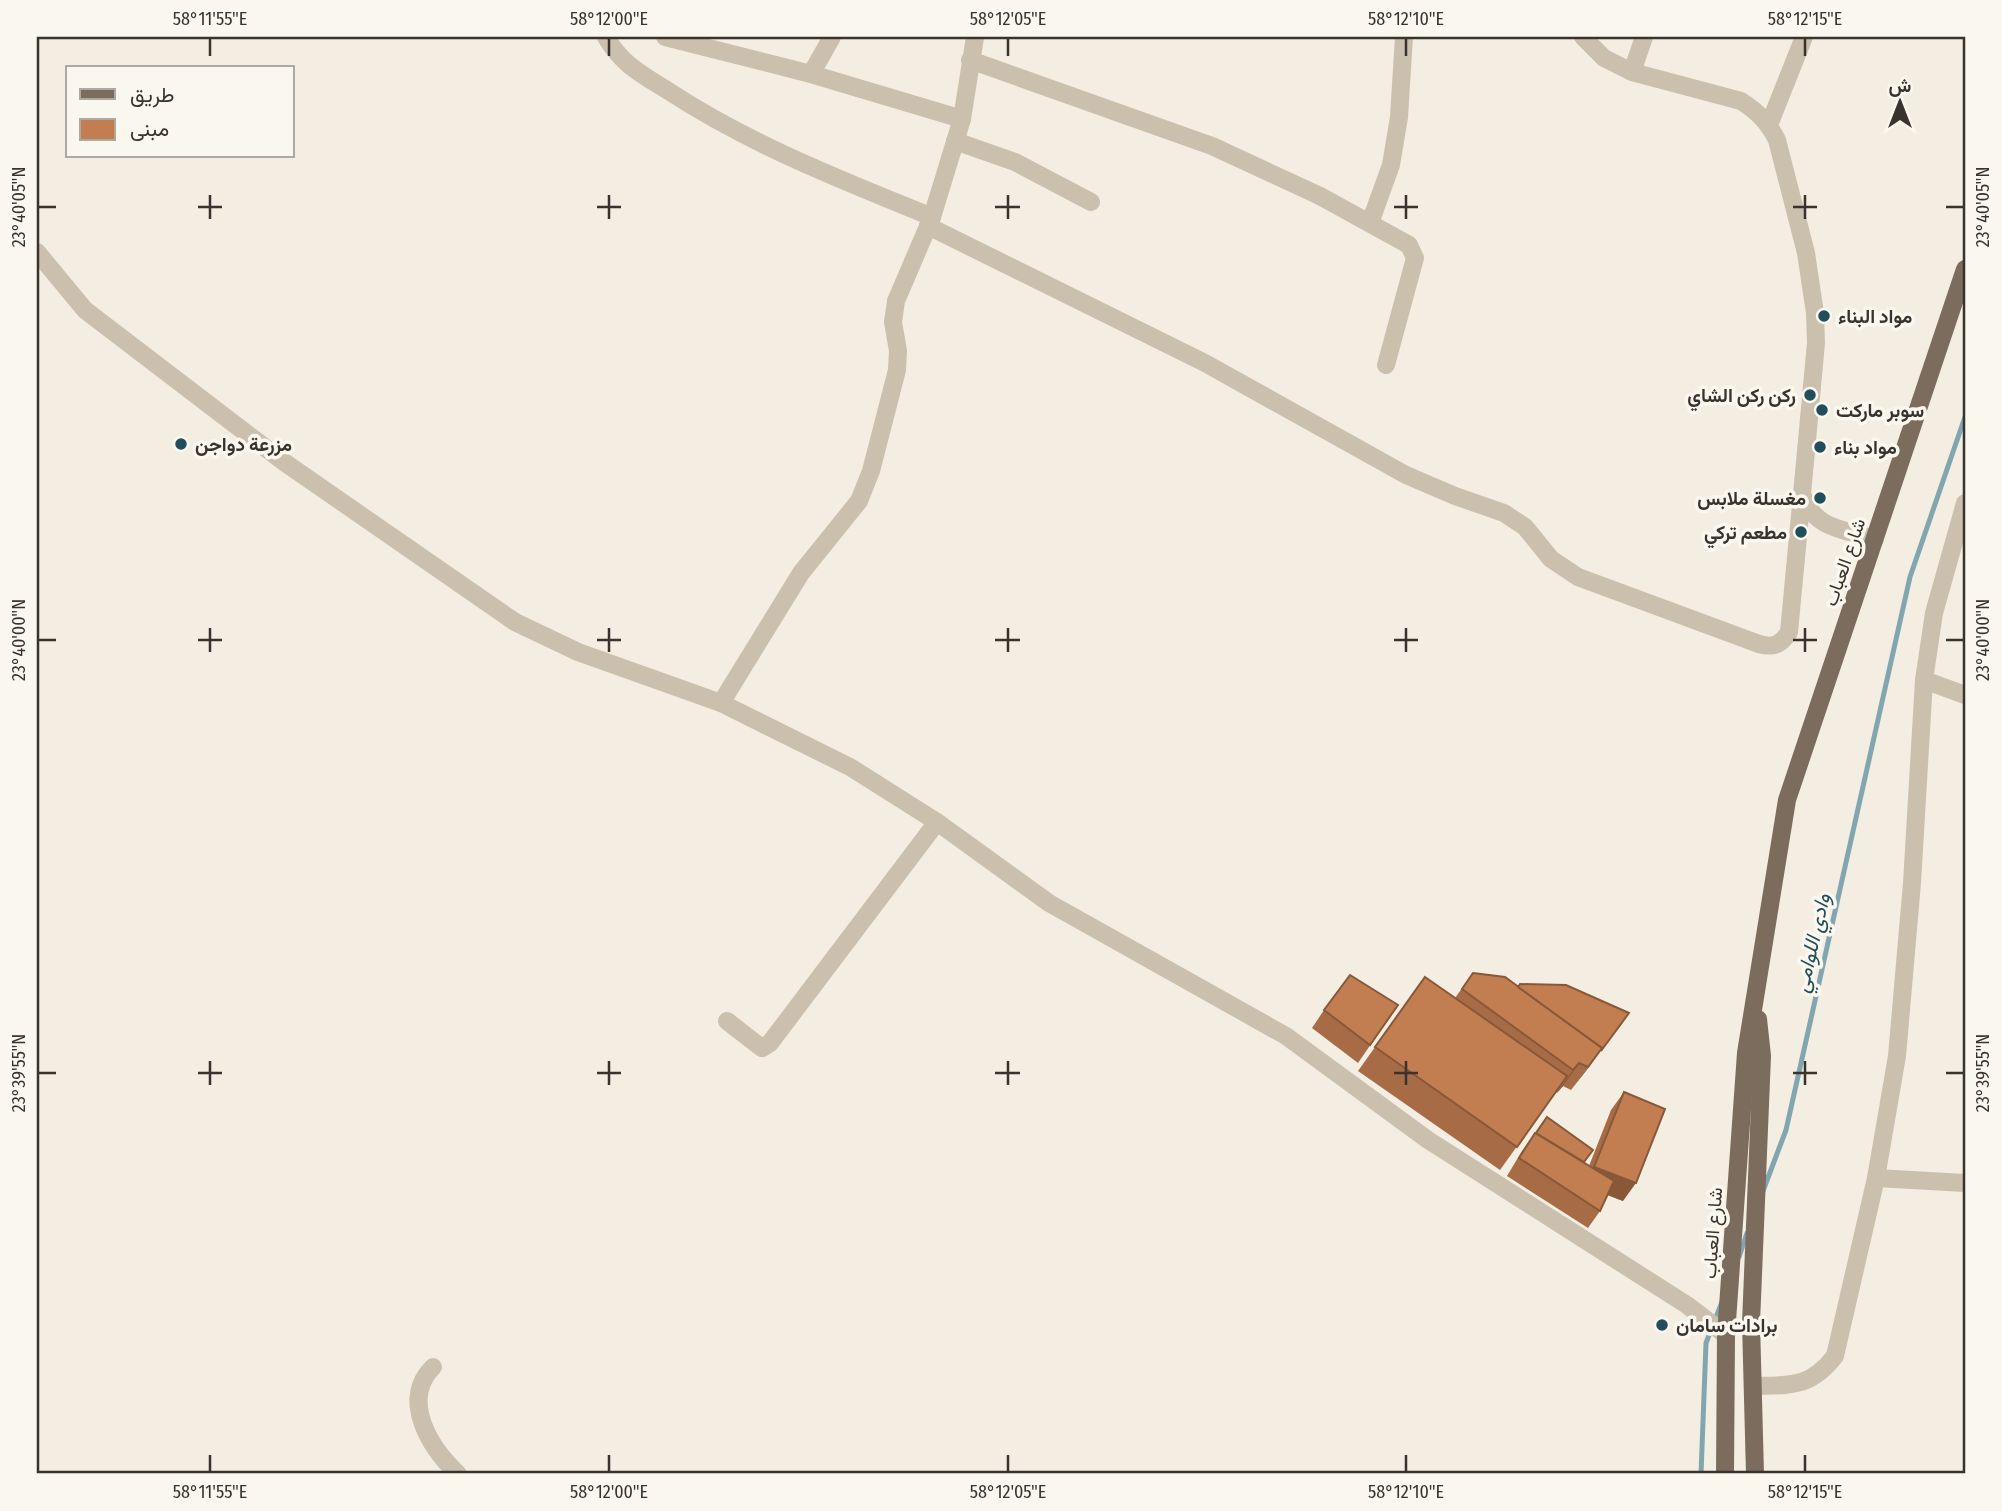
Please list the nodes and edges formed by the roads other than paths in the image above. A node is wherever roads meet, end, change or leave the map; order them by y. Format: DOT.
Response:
graph roads {
  1 [pos="606,37"];
  2 [pos="665,37"];
  3 [pos="832,37"];
  4 [pos="975,37"];
  5 [pos="1404,37"];
  6 [pos="1583,37"];
  7 [pos="1644,37"];
  8 [pos="1804,37"];
  9 [pos="970,60"];
  10 [pos="1632,72"];
  11 [pos="811,75"];
  12 [pos="962,119"];
  13 [pos="1769,125"];
  14 [pos="955,141"];
  15 [pos="1091,202"];
  16 [pos="930,222"];
  17 [pos="1370,223"];
  18 [pos="37,252"];
  19 [pos="1965,269"];
  20 [pos="1386,365"];
  21 [pos="1802,494"];
  22 [pos="1965,503"];
  23 [pos="1875,539"];
  24 [pos="1924,680"];
  25 [pos="1965,695"];
  26 [pos="721,703"];
  27 [pos="937,822"];
  28 [pos="1756,995"];
  29 [pos="727,1021"];
  30 [pos="1876,1178"];
  31 [pos="1965,1183"];
  32 [pos="1755,1211"];
  33 [pos="1726,1335"];
  34 [pos="433,1367"];
  35 [pos="1754,1386"];
  36 [pos="1726,1471"];
  37 [pos="458,1474"];
  38 [pos="1755,1474"];
  1 -- 16 [label="street"];
  2 -- 11 [label="street"];
  3 -- 11 [label="street"];
  4 -- 9 [label="street"];
  5 -- 17 [label="street"];
  6 -- 10 [label="street"];
  7 -- 10 [label="street"];
  8 -- 13 [label="street"];
  9 -- 12 [label="street"];
  9 -- 17 [label="street"];
  10 -- 13 [label="street"];
  11 -- 12 [label="street"];
  12 -- 14 [label="street"];
  13 -- 21 [label="street"];
  14 -- 15 [label="street"];
  14 -- 16 [label="street"];
  16 -- 21 [label="street"];
  16 -- 26 [label="street"];
  17 -- 20 [label="street"];
  18 -- 26 [label="street"];
  19 -- 23 [label="main road, شارع العباب"];
  21 -- 23 [label="street"];
  22 -- 24 [label="street"];
  23 -- 28 [label="main road, شارع العباب"];
  24 -- 25 [label="street"];
  24 -- 30 [label="street"];
  26 -- 27 [label="street"];
  27 -- 29 [label="street"];
  27 -- 33 [label="street"];
  28 -- 32 [label="main road, شارع العباب"];
  28 -- 33 [label="main road, شارع العباب"];
  30 -- 31 [label="street"];
  30 -- 35 [label="street"];
  32 -- 33 [label="main road"];
  32 -- 35 [label="main road, شارع العباب"];
  33 -- 35 [label="main road"];
  33 -- 36 [label="main road, شارع العباب"];
  34 -- 37 [label="street"];
  35 -- 38 [label="main road, شارع العباب"];
}
